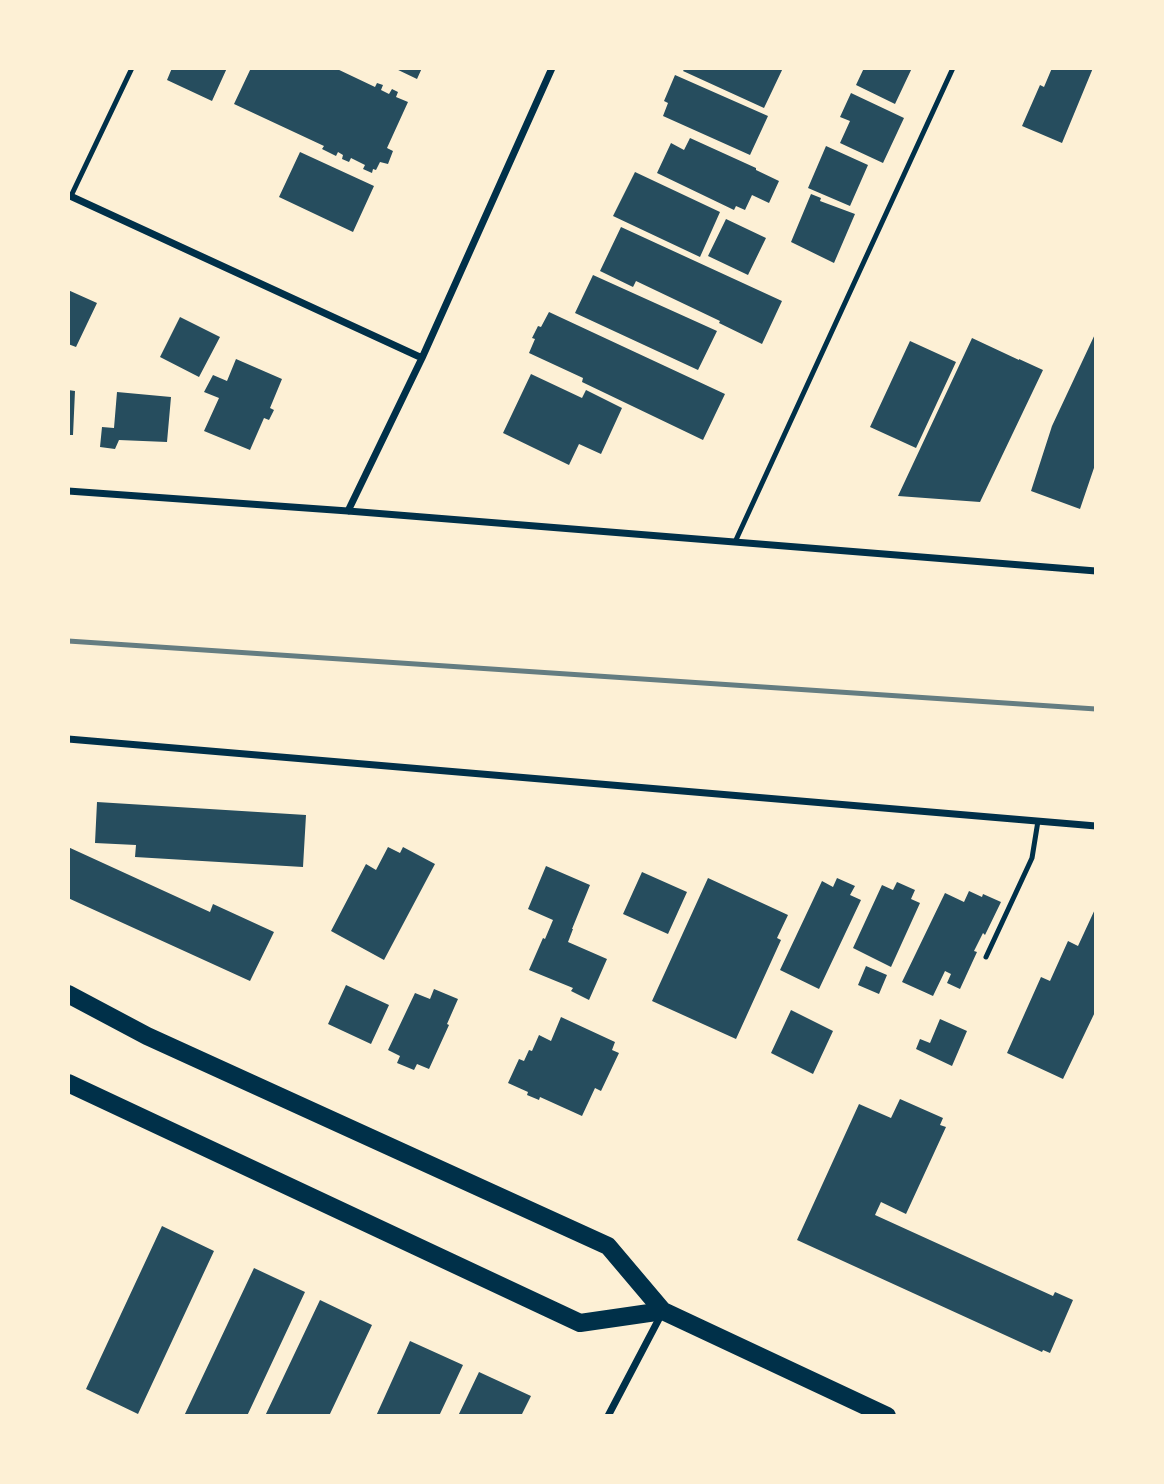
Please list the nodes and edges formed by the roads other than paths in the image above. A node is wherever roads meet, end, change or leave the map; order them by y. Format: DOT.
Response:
graph roads {
  1 [pos="132,68"];
  2 [pos="552,68"];
  3 [pos="953,68"];
  4 [pos="70,195"];
  5 [pos="422,358"];
  6 [pos="68,491"];
  7 [pos="348,511"];
  8 [pos="735,542"];
  9 [pos="1096,571"];
  10 [pos="68,739"];
  11 [pos="1038,821"];
  12 [pos="1096,826"];
  13 [pos="986,957"];
  14 [pos="68,994"];
  15 [pos="68,1083"];
  16 [pos="663,1311"];
  17 [pos="608,1416"];
  18 [pos="887,1416"];
  1 -- 4 [label="lane"];
  2 -- 5 [label="street"];
  3 -- 8 [label="lane"];
  4 -- 5 [label="street"];
  5 -- 7 [label="street"];
  6 -- 7 [label="street"];
  7 -- 8 [label="street"];
  8 -- 9 [label="street"];
  10 -- 11 [label="street"];
  11 -- 12 [label="street"];
  11 -- 13 [label="lane"];
  14 -- 16 [label="main road"];
  15 -- 16 [label="main road"];
  16 -- 17 [label="street"];
  16 -- 18 [label="main road"];
}
